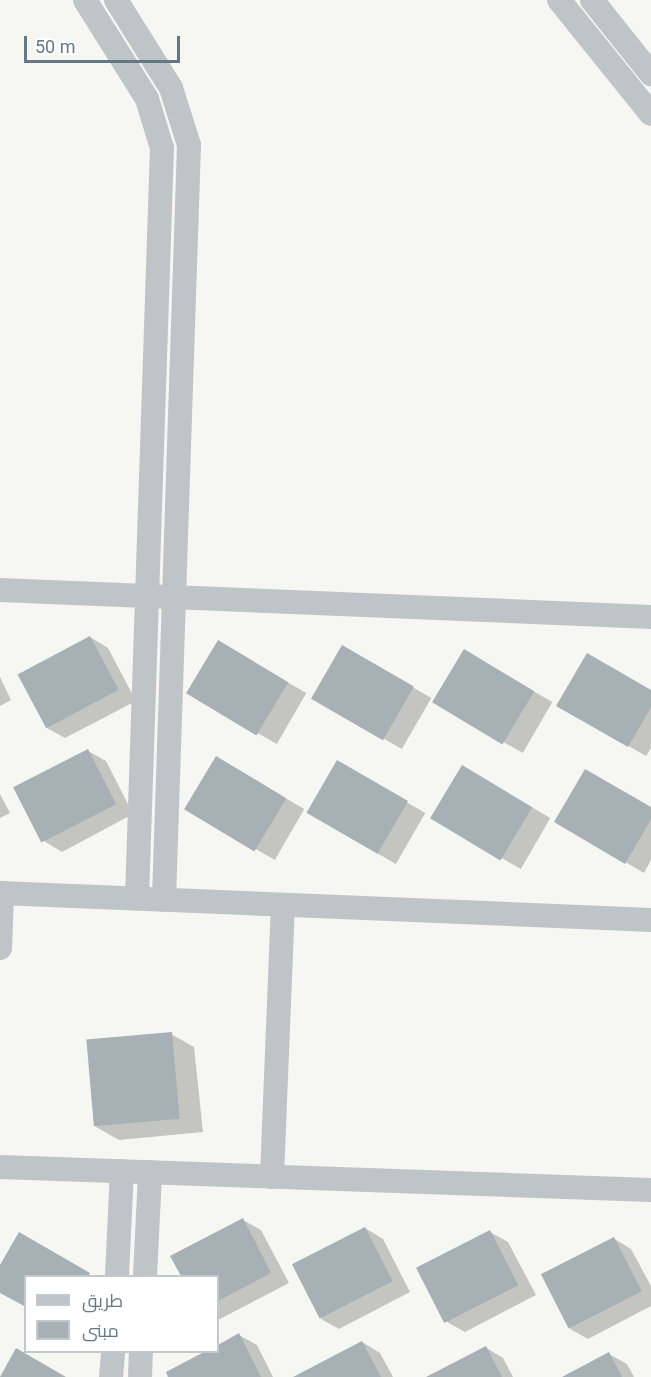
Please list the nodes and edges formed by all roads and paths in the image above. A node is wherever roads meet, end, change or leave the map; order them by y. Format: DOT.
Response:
graph roads {
  1 [pos="85,0"];
  2 [pos="116,0"];
  3 [pos="559,0"];
  4 [pos="592,0"];
  5 [pos="651,74"];
  6 [pos="651,114"];
  7 [pos="0,591"];
  8 [pos="147,597"];
  9 [pos="174,598"];
  10 [pos="651,618"];
  11 [pos="1,893"];
  12 [pos="137,899"];
  13 [pos="164,900"];
  14 [pos="283,905"];
  15 [pos="651,920"];
  16 [pos="0,948"];
  17 [pos="0,1167"];
  18 [pos="122,1171"];
  19 [pos="150,1172"];
  20 [pos="272,1177"];
  21 [pos="651,1190"];
  22 [pos="117,1275"];
  23 [pos="145,1275"];
  24 [pos="113,1353"];
  25 [pos="141,1353"];
  26 [pos="111,1377"];
  27 [pos="140,1377"];
  1 -- 8 [label="street"];
  2 -- 9 [label="street"];
  3 -- 6 [label="street"];
  4 -- 5 [label="street"];
  7 -- 8 [label="street"];
  8 -- 9 [label="street"];
  8 -- 12 [label="street"];
  9 -- 10 [label="street"];
  9 -- 13 [label="street"];
  11 -- 12 [label="street"];
  11 -- 16 [label="street"];
  12 -- 13 [label="street"];
  13 -- 14 [label="street"];
  14 -- 15 [label="street"];
  14 -- 20 [label="street"];
  17 -- 18 [label="street"];
  18 -- 19 [label="street"];
  18 -- 22 [label="street"];
  19 -- 20 [label="street"];
  19 -- 23 [label="street"];
  20 -- 21 [label="street"];
  24 -- 26 [label="street"];
  25 -- 27 [label="street"];
}
